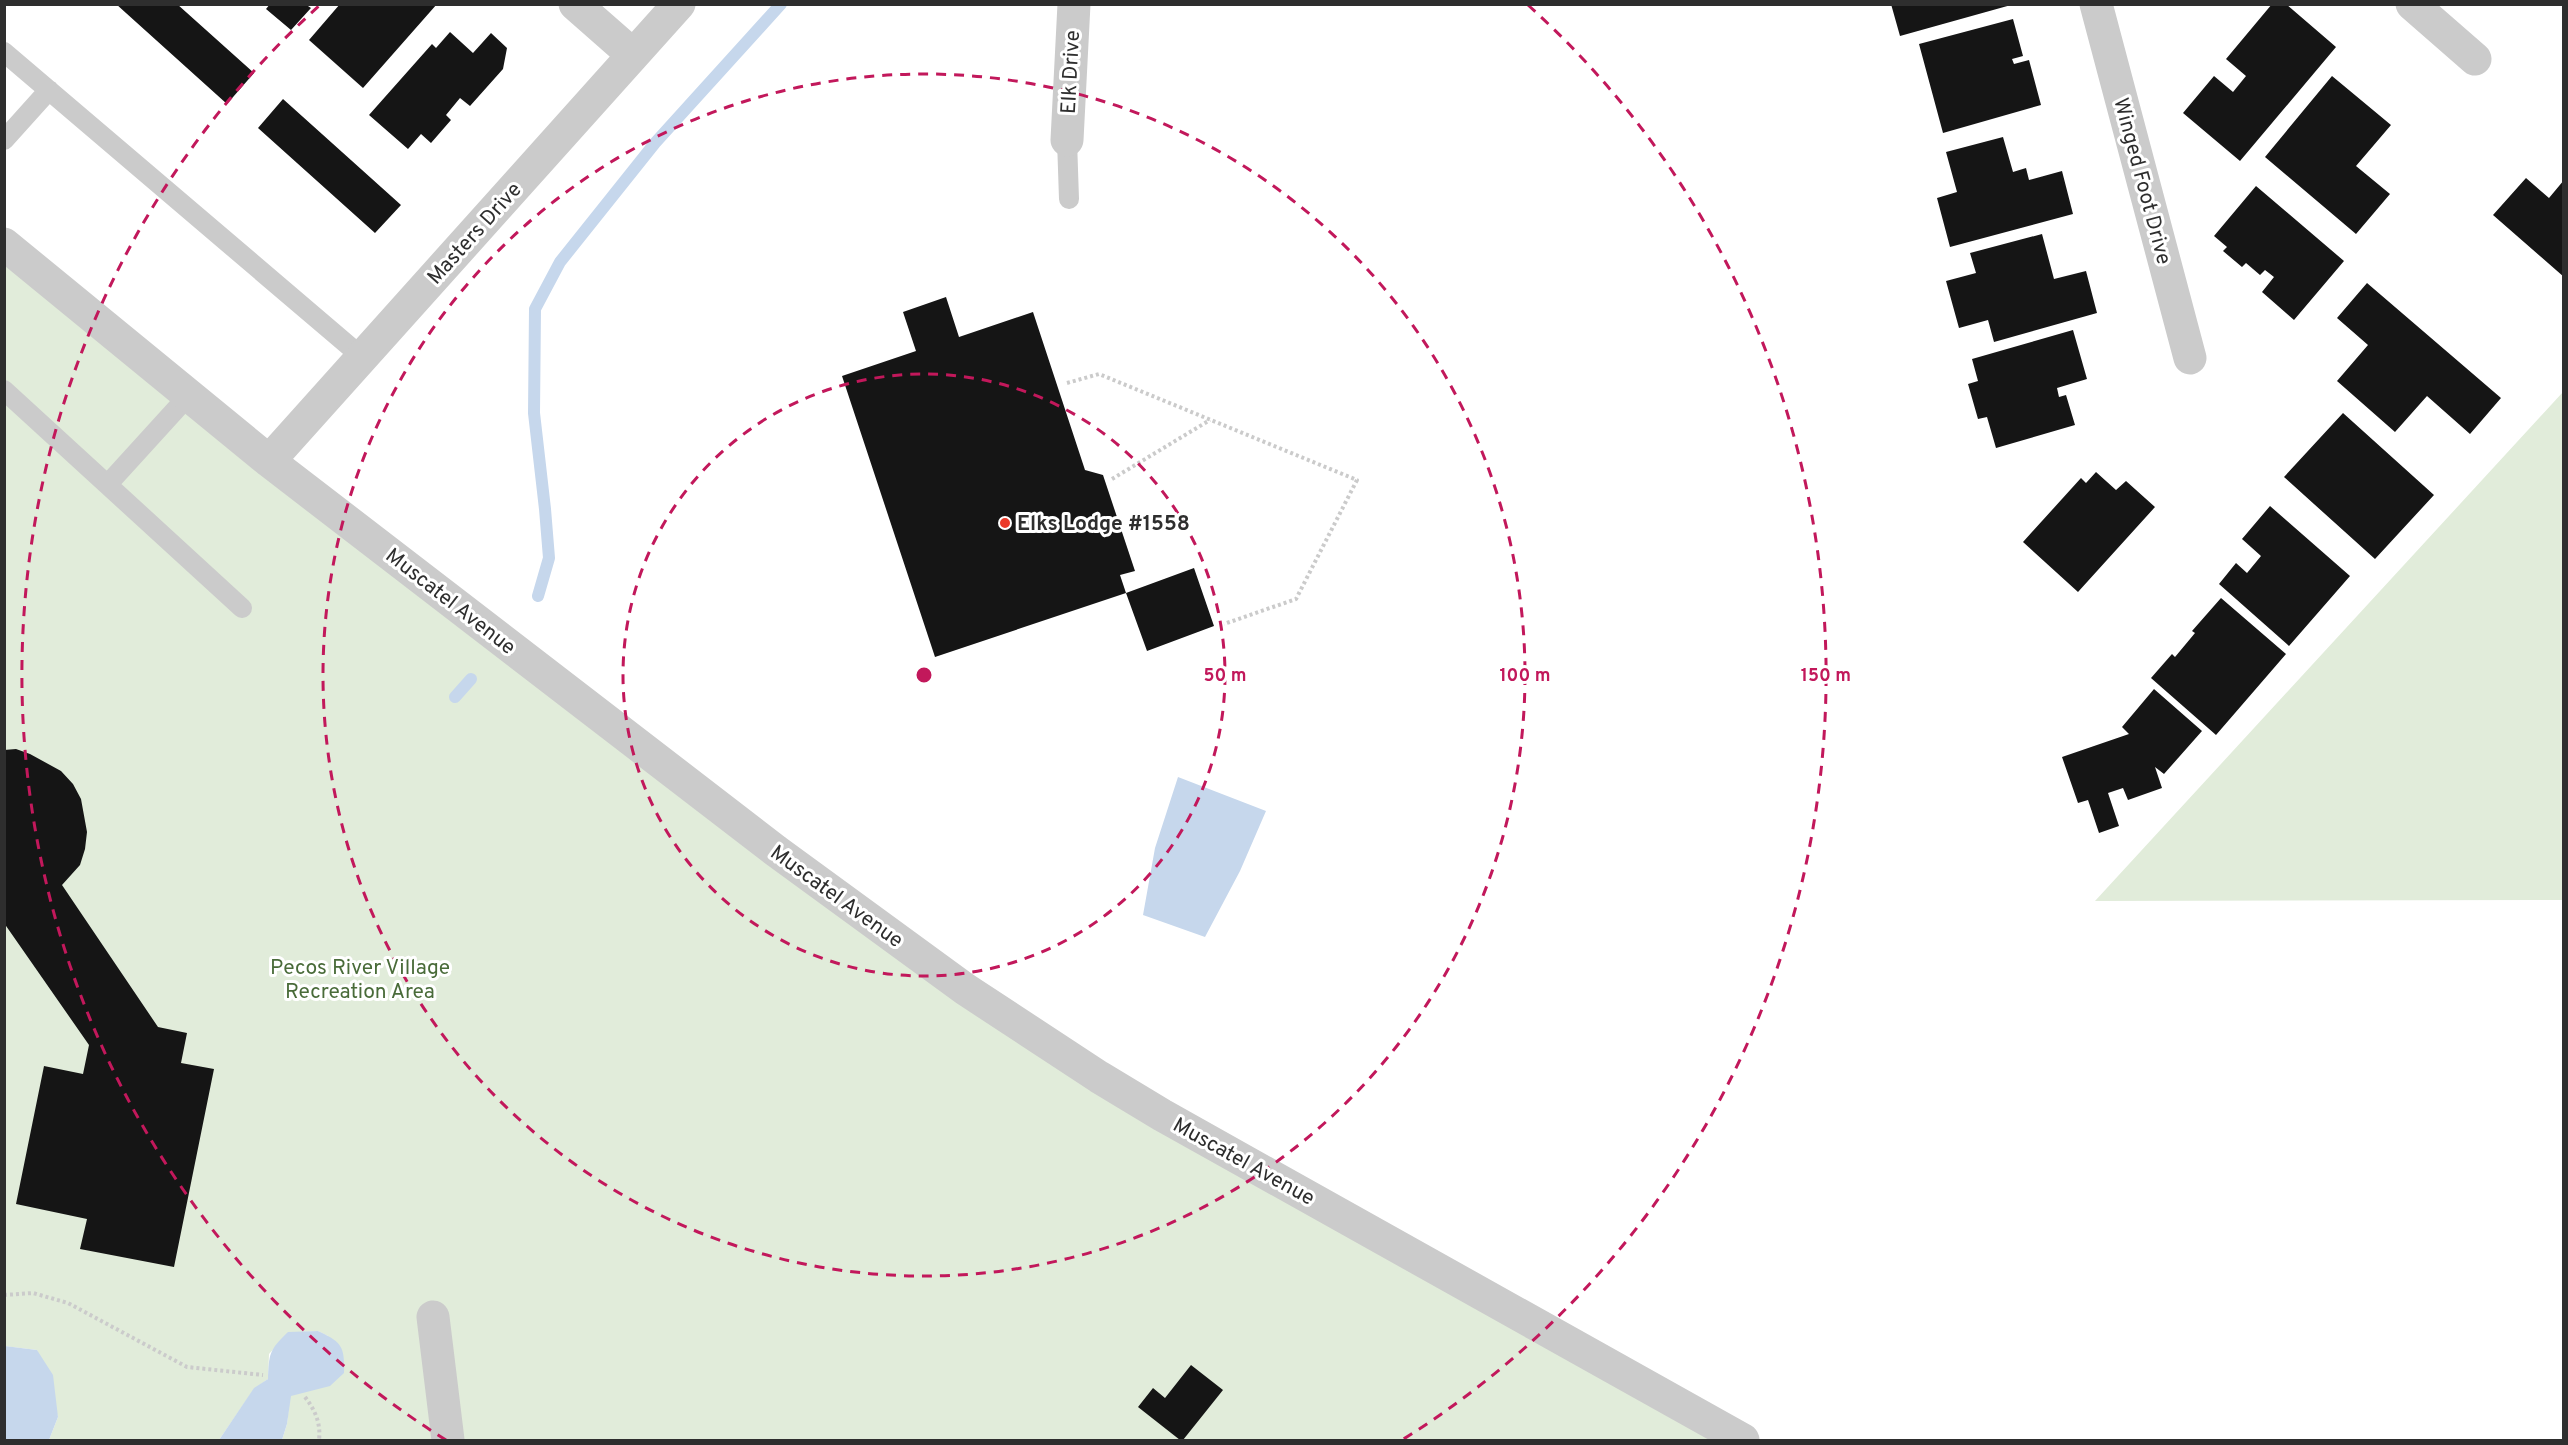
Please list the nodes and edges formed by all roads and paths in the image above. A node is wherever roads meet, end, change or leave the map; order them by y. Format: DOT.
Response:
graph roads {
  1 [pos="575,4"];
  2 [pos="679,4"];
  3 [pos="1074,4"];
  4 [pos="2096,4"];
  5 [pos="2412,4"];
  6 [pos="4,52"];
  7 [pos="633,56"];
  8 [pos="2475,59"];
  9 [pos="49,90"];
  10 [pos="4,140"];
  11 [pos="1067,140"];
  12 [pos="1069,199"];
  13 [pos="4,244"];
  14 [pos="362,357"];
  15 [pos="2190,358"];
  16 [pos="1067,383"];
  17 [pos="4,390"];
  18 [pos="189,395"];
  19 [pos="1210,420"];
  20 [pos="268,461"];
  21 [pos="1112,479"];
  22 [pos="108,484"];
  23 [pos="242,608"];
  24 [pos="1224,624"];
  25 [pos="4,1295"];
  26 [pos="434,1317"];
  27 [pos="263,1375"];
  28 [pos="305,1397"];
  29 [pos="319,1440"];
  30 [pos="448,1440"];
  31 [pos="1743,1440"];
  1 -- 7 [label="street"];
  2 -- 7 [label="street, Masters Drive"];
  3 -- 11 [label="street, Elk Drive"];
  4 -- 15 [label="street, Winged Foot Drive"];
  5 -- 8 [label="street"];
  6 -- 9 [label="lane"];
  7 -- 14 [label="street, Masters Drive"];
  9 -- 10 [label="lane"];
  9 -- 14 [label="lane"];
  11 -- 12 [label="lane"];
  13 -- 18 [label="street, Muscatel Avenue"];
  14 -- 20 [label="street, Masters Drive"];
  16 -- 19 [label="path"];
  17 -- 22 [label="lane"];
  18 -- 20 [label="street, Muscatel Avenue"];
  18 -- 22 [label="lane"];
  19 -- 21 [label="path"];
  19 -- 24 [label="path"];
  20 -- 31 [label="street, Muscatel Avenue"];
  22 -- 23 [label="lane"];
  25 -- 27 [label="path"];
  26 -- 30 [label="street"];
  28 -- 29 [label="path"];
}
